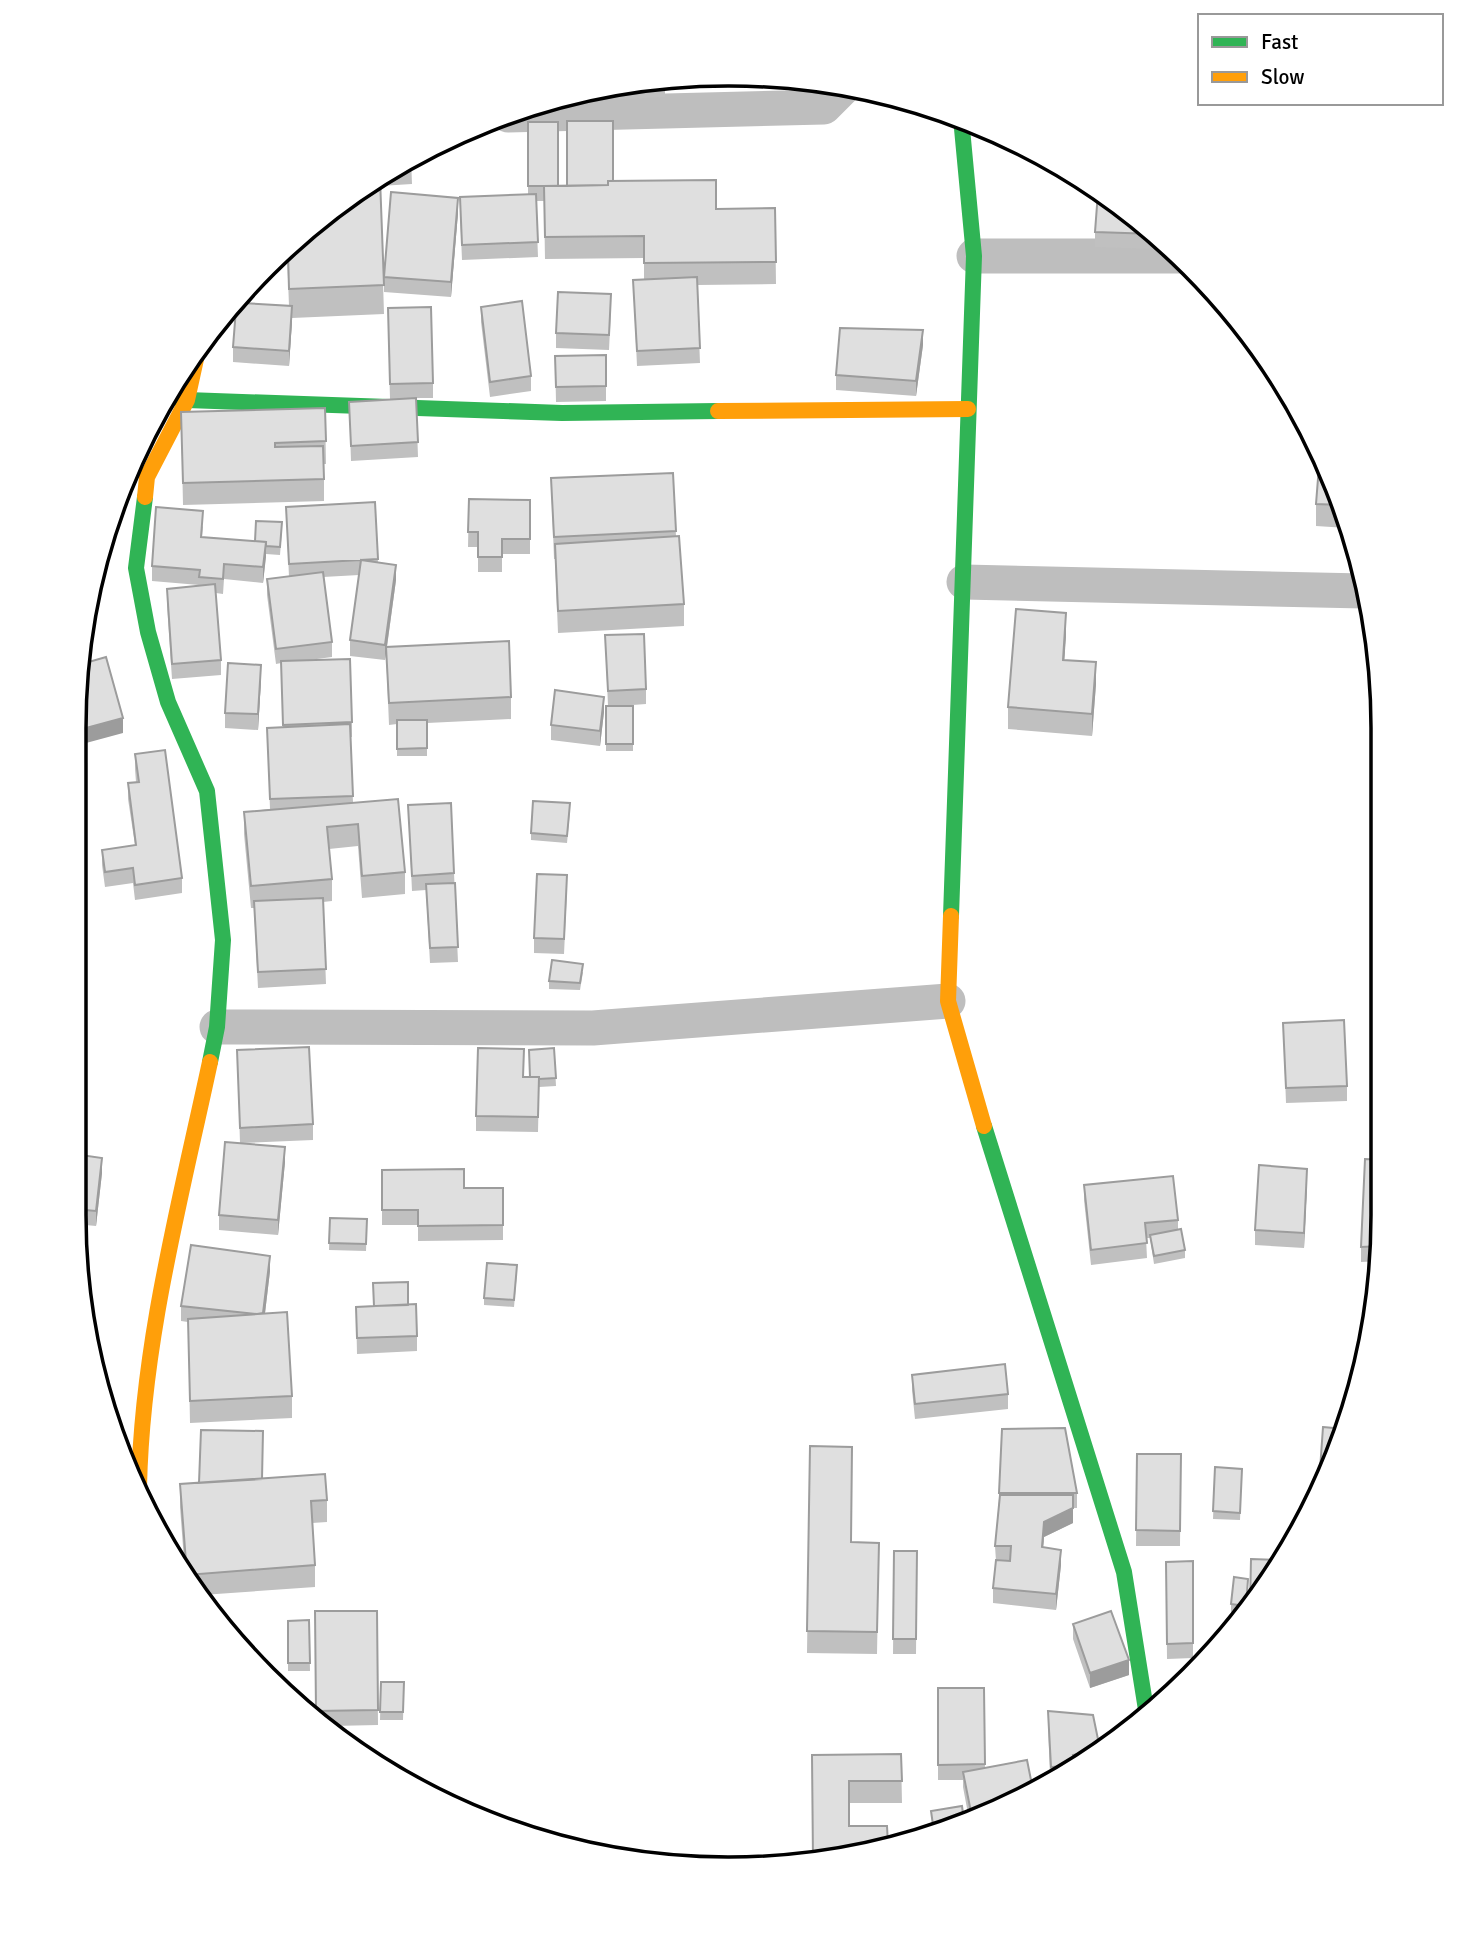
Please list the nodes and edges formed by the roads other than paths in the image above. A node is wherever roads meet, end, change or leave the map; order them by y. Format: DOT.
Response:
graph roads {
  1 [pos="836,95"];
  2 [pos="541,114"];
  3 [pos="962,130"];
  4 [pos="974,256"];
  5 [pos="1164,256"];
  6 [pos="193,373"];
  7 [pos="178,398"];
  8 [pos="187,400"];
  9 [pos="968,409"];
  10 [pos="964,582"];
  11 [pos="1356,591"];
  12 [pos="948,1001"];
  13 [pos="217,1027"];
  14 [pos="139,1469"];
  15 [pos="1145,1704"];
  1 -- 2 [label="street"];
  3 -- 4 [label="street"];
  4 -- 5 [label="street"];
  4 -- 9 [label="street"];
  6 -- 8 [label="street"];
  7 -- 8 [label="street"];
  8 -- 9 [label="street"];
  8 -- 13 [label="street"];
  9 -- 10 [label="street"];
  10 -- 11 [label="street"];
  10 -- 12 [label="street"];
  12 -- 13 [label="street"];
  12 -- 15 [label="street"];
  13 -- 14 [label="street"];
}
